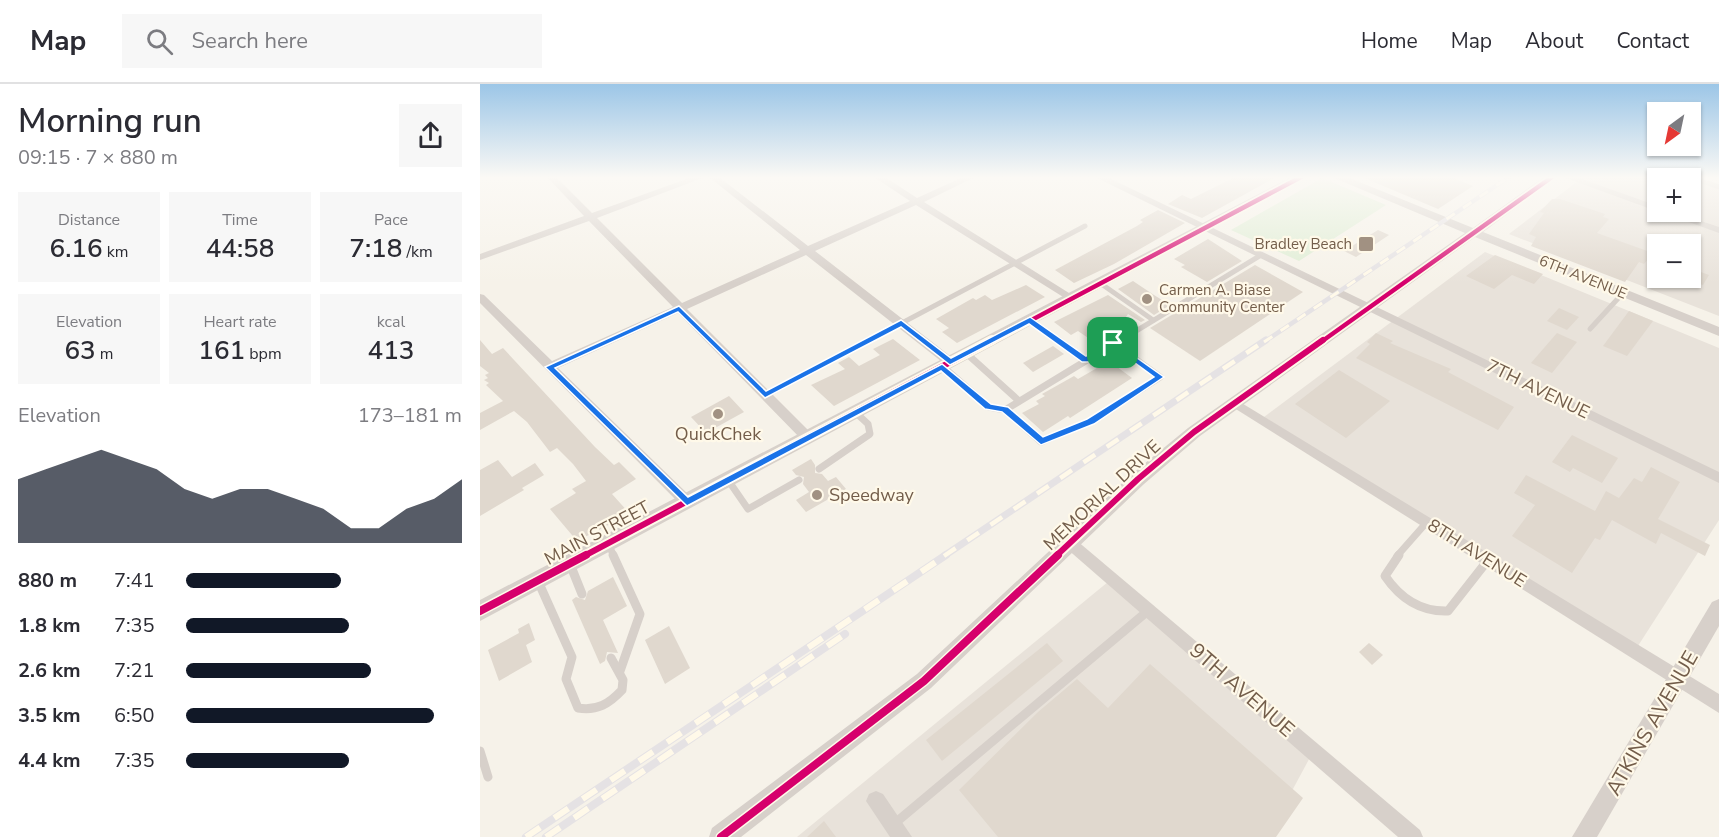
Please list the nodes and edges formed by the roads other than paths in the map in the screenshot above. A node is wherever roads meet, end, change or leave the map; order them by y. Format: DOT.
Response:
graph roads {
  1 [pos="585,212"];
  2 [pos="603,212"];
  3 [pos="759,212"];
  4 [pos="894,212"];
  5 [pos="933,212"];
  6 [pos="1171,212"];
  7 [pos="1234,212"];
  8 [pos="1423,212"];
  9 [pos="1502,212"];
  10 [pos="590,217"];
  11 [pos="1695,222"];
  12 [pos="1085,226"];
  13 [pos="1204,228"];
  14 [pos="1719,230"];
  15 [pos="1473,233"];
  16 [pos="808,250"];
  17 [pos="1261,255"];
  18 [pos="480,257"];
  19 [pos="1015,263"];
  20 [pos="1100,283"];
  21 [pos="1623,293"];
  22 [pos="480,297"];
  23 [pos="1072,298"];
  24 [pos="1364,304"];
  25 [pos="679,308"];
  26 [pos="1030,320"];
  27 [pos="1153,320"];
  28 [pos="901,323"];
  29 [pos="1590,329"];
  30 [pos="1719,332"];
  31 [pos="1113,343"];
  32 [pos="966,354"];
  33 [pos="1085,360"];
  34 [pos="946,364"];
  35 [pos="549,367"];
  36 [pos="765,395"];
  37 [pos="1019,400"];
  38 [pos="1235,403"];
  39 [pos="1005,410"];
  40 [pos="855,412"];
  41 [pos="807,437"];
  42 [pos="819,469"];
  43 [pos="1719,478"];
  44 [pos="728,480"];
  45 [pos="800,480"];
  46 [pos="687,502"];
  47 [pos="1427,522"];
  48 [pos="608,544"];
  49 [pos="1071,544"];
  50 [pos="1488,560"];
  51 [pos="570,564"];
  52 [pos="538,580"];
  53 [pos="582,594"];
  54 [pos="1719,608"];
  55 [pos="1149,610"];
  56 [pos="480,611"];
  57 [pos="611,658"];
  58 [pos="620,671"];
  59 [pos="1678,678"];
  60 [pos="1719,704"];
  61 [pos="480,751"];
  62 [pos="488,777"];
  63 [pos="876,801"];
  64 [pos="897,831"];
  65 [pos="721,837"];
  66 [pos="1413,837"];
  67 [pos="1584,837"];
  1 -- 10 [label="street"];
  2 -- 10 [label="street"];
  3 -- 16 [label="street"];
  4 -- 16 [label="street"];
  5 -- 19 [label="street"];
  6 -- 13 [label="street, 7TH AVENUE"];
  7 -- 13 [label="main road, MAIN STREET"];
  8 -- 15 [label="street, 6TH AVENUE"];
  9 -- 15 [label="street, MEMORIAL DRIVE"];
  10 -- 18 [label="street"];
  10 -- 25 [label="street"];
  11 -- 14 [label="street"];
  12 -- 19 [label="lane"];
  13 -- 17 [label="street, 7TH AVENUE"];
  13 -- 20 [label="main road, MAIN STREET"];
  15 -- 21 [label="street, 6TH AVENUE"];
  15 -- 24 [label="street, MEMORIAL DRIVE"];
  16 -- 25 [label="street"];
  16 -- 28 [label="street"];
  17 -- 24 [label="street, 7TH AVENUE"];
  17 -- 27 [label="lane"];
  19 -- 23 [label="street"];
  19 -- 28 [label="lane"];
  20 -- 23 [label="main road, MAIN STREET"];
  20 -- 27 [label="lane"];
  21 -- 29 [label="lane"];
  21 -- 30 [label="street, 6TH AVENUE"];
  22 -- 35 [label="street"];
  23 -- 26 [label="main road, MAIN STREET"];
  24 -- 38 [label="street, MEMORIAL DRIVE"];
  24 -- 43 [label="street, 7TH AVENUE"];
  25 -- 35 [label="street"];
  25 -- 36 [label="street"];
  26 -- 32 [label="main road, MAIN STREET"];
  26 -- 33 [label="lane"];
  27 -- 31 [label="lane"];
  28 -- 34 [label="street"];
  28 -- 36 [label="lane"];
  31 -- 33 [label="lane"];
  31 -- 39 [label="lane"];
  32 -- 34 [label="main road, MAIN STREET"];
  32 -- 37 [label="lane"];
  33 -- 37 [label="lane"];
  34 -- 39 [label="lane"];
  34 -- 40 [label="main road, MAIN STREET"];
  35 -- 46 [label="street"];
  36 -- 41 [label="street"];
  37 -- 39 [label="lane"];
  38 -- 47 [label="street, 8TH AVENUE"];
  38 -- 49 [label="street, MEMORIAL DRIVE"];
  40 -- 41 [label="main road, MAIN STREET"];
  40 -- 42 [label="lane"];
  41 -- 44 [label="main road, MAIN STREET"];
  44 -- 45 [label="lane"];
  44 -- 46 [label="main road, MAIN STREET"];
  46 -- 48 [label="main road, MAIN STREET"];
  47 -- 50 [label="street, 8TH AVENUE"];
  47 -- 50 [label="lane"];
  48 -- 51 [label="main road, MAIN STREET"];
  48 -- 58 [label="lane"];
  49 -- 55 [label="street, 9TH AVENUE"];
  49 -- 65 [label="street, MEMORIAL DRIVE"];
  50 -- 59 [label="street, 8TH AVENUE"];
  51 -- 52 [label="main road, MAIN STREET"];
  51 -- 53 [label="lane"];
  52 -- 56 [label="main road, MAIN STREET"];
  52 -- 58 [label="lane"];
  54 -- 59 [label="street, ATKINS AVENUE"];
  55 -- 64 [label="lane"];
  55 -- 66 [label="street, 9TH AVENUE"];
  57 -- 58 [label="lane"];
  59 -- 60 [label="street, 8TH AVENUE"];
  59 -- 67 [label="street, ATKINS AVENUE"];
  61 -- 62 [label="lane"];
  63 -- 64 [label="street"];
}
